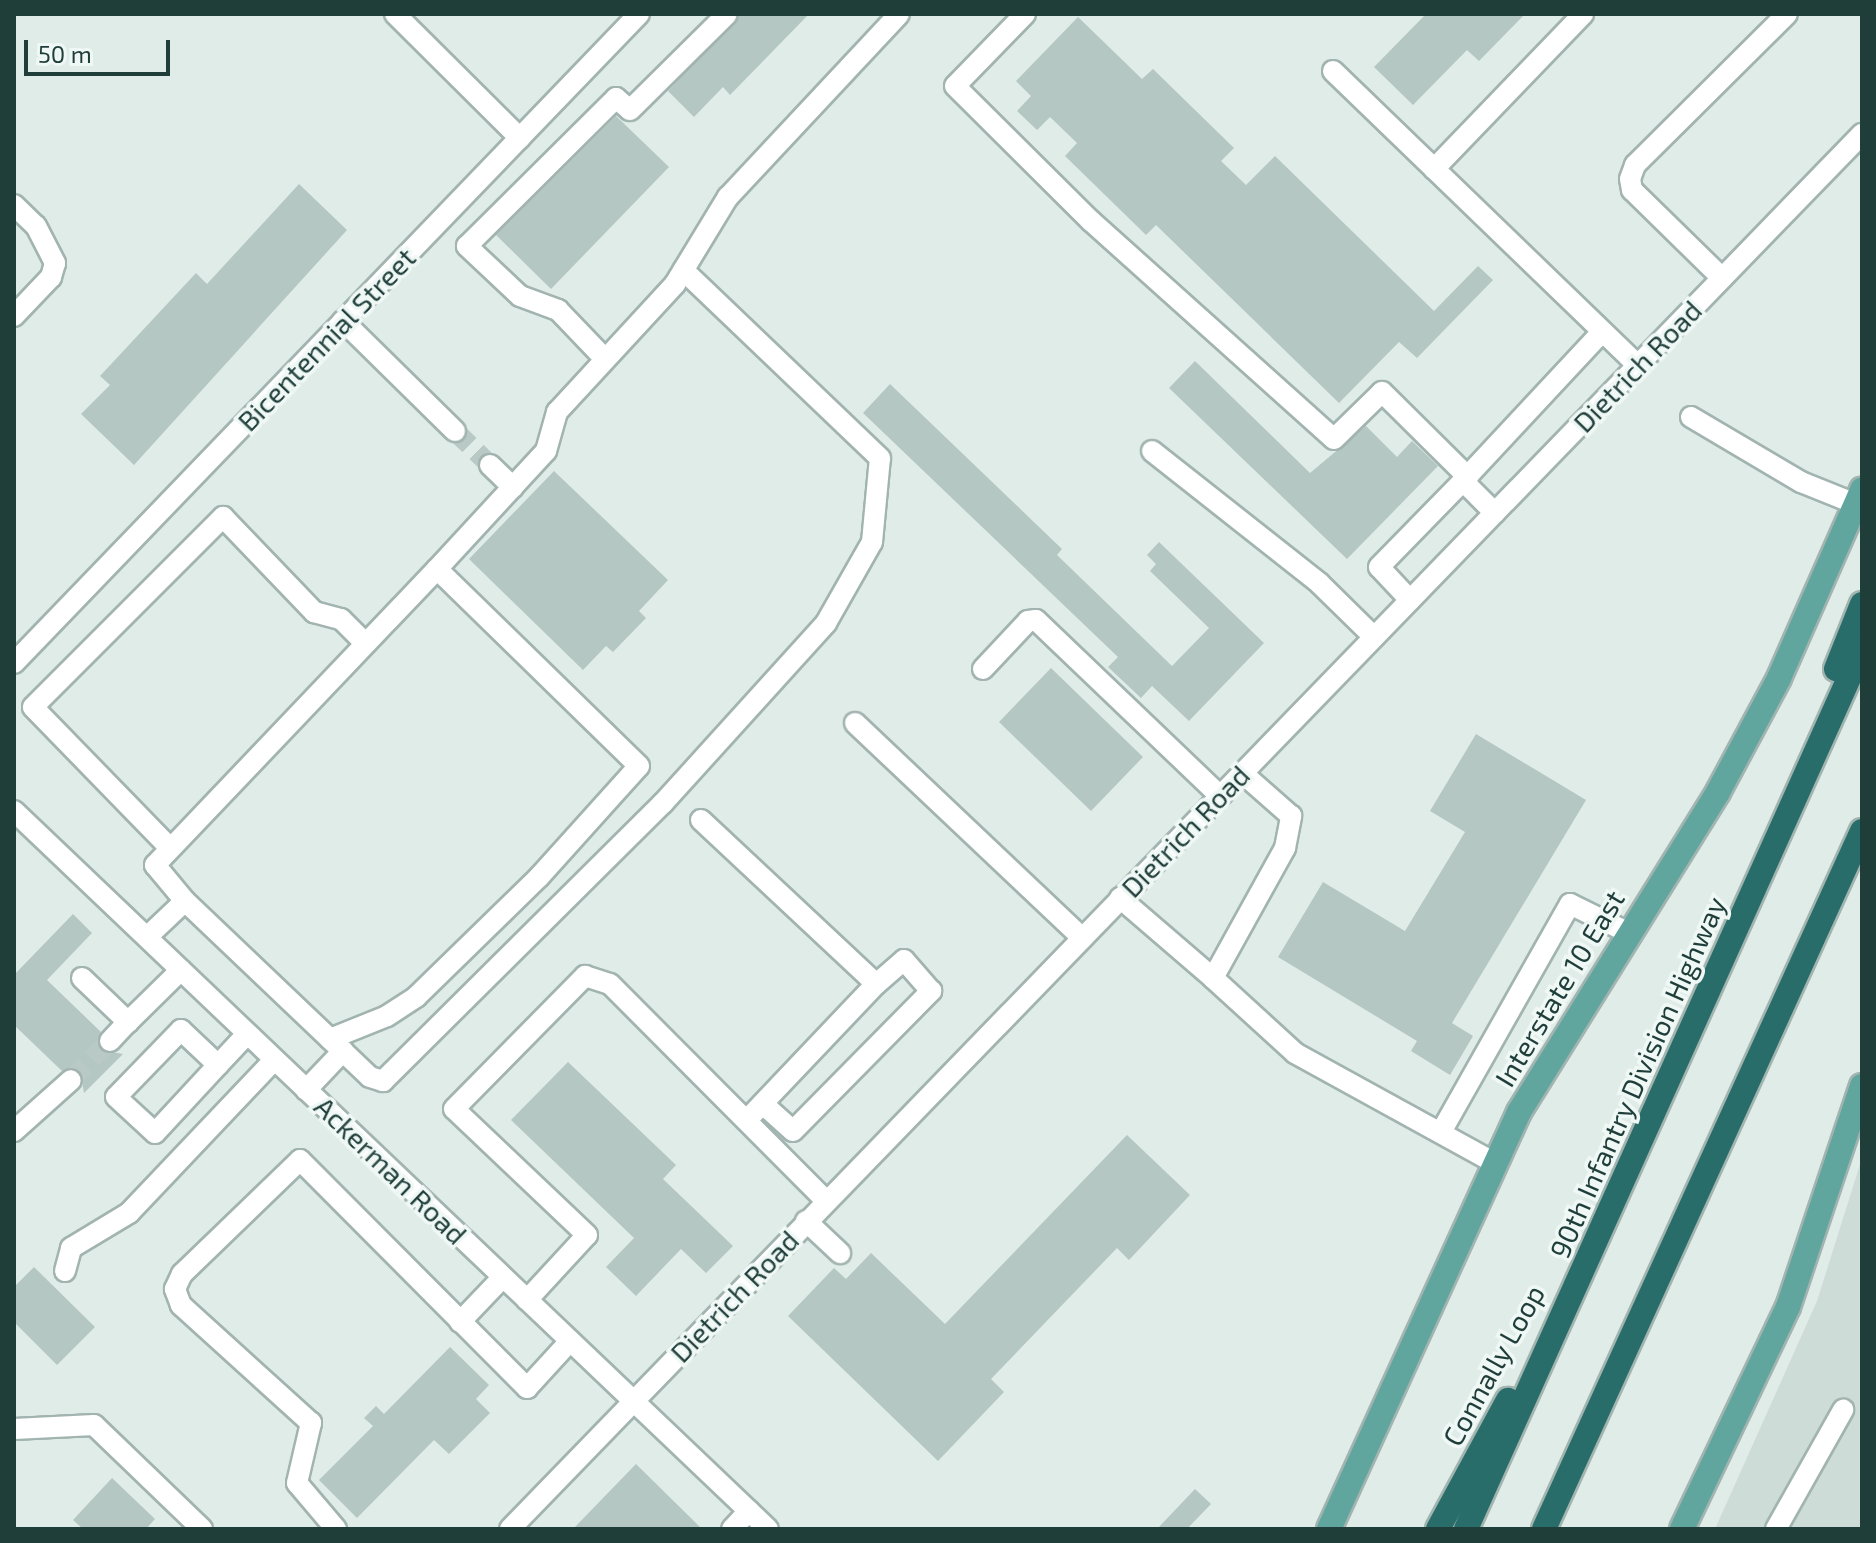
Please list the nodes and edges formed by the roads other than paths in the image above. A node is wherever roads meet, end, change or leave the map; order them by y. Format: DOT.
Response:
graph roads {
  1 [pos="395,14"];
  2 [pos="639,14"];
  3 [pos="727,14"];
  4 [pos="899,14"];
  5 [pos="1025,14"];
  6 [pos="1583,14"];
  7 [pos="1787,14"];
  8 [pos="1333,71"];
  9 [pos="1862,134"];
  10 [pos="520,138"];
  11 [pos="1434,169"];
  12 [pos="14,205"];
  13 [pos="683,270"];
  14 [pos="1722,278"];
  15 [pos="14,316"];
  16 [pos="343,321"];
  17 [pos="1602,332"];
  18 [pos="605,359"];
  19 [pos="1638,366"];
  20 [pos="1691,417"];
  21 [pos="455,431"];
  22 [pos="1152,451"];
  23 [pos="490,465"];
  24 [pos="1465,479"];
  25 [pos="513,487"];
  26 [pos="1859,497"];
  27 [pos="1495,513"];
  28 [pos="437,569"];
  29 [pos="1410,600"];
  30 [pos="1862,604"];
  31 [pos="1374,637"];
  32 [pos="364,642"];
  33 [pos="1862,649"];
  34 [pos="14,663"];
  35 [pos="983,669"];
  36 [pos="855,723"];
  37 [pos="1242,773"];
  38 [pos="1220,796"];
  39 [pos="14,811"];
  40 [pos="701,820"];
  41 [pos="1862,831"];
  42 [pos="169,847"];
  43 [pos="1120,898"];
  44 [pos="185,901"];
  45 [pos="1627,932"];
  46 [pos="147,937"];
  47 [pos="1082,938"];
  48 [pos="181,970"];
  49 [pos="82,978"];
  50 [pos="1213,978"];
  51 [pos="876,984"];
  52 [pos="1708,995"];
  53 [pos="128,1022"];
  54 [pos="247,1034"];
  55 [pos="110,1041"];
  56 [pos="336,1045"];
  57 [pos="273,1061"];
  58 [pos="218,1065"];
  59 [pos="71,1080"];
  60 [pos="1862,1086"];
  61 [pos="306,1090"];
  62 [pos="756,1111"];
  63 [pos="14,1131"];
  64 [pos="1441,1132"];
  65 [pos="1495,1163"];
  66 [pos="826,1201"];
  67 [pos="806,1221"];
  68 [pos="1601,1229"];
  69 [pos="840,1253"];
  70 [pos="65,1271"];
  71 [pos="503,1277"];
  72 [pos="527,1300"];
  73 [pos="460,1322"];
  74 [pos="570,1341"];
  75 [pos="633,1400"];
  76 [pos="1843,1410"];
  77 [pos="14,1429"];
  78 [pos="749,1511"];
  79 [pos="202,1529"];
  80 [pos="336,1529"];
  81 [pos="510,1529"];
  82 [pos="732,1529"];
  83 [pos="768,1529"];
  84 [pos="1329,1529"];
  85 [pos="1438,1529"];
  86 [pos="1466,1529"];
  87 [pos="1544,1529"];
  88 [pos="1682,1529"];
  89 [pos="1776,1529"];
  1 -- 10 [label="street"];
  2 -- 10 [label="street, Bicentennial Street"];
  3 -- 18 [label="street"];
  4 -- 13 [label="street"];
  5 -- 24 [label="street"];
  6 -- 11 [label="street"];
  7 -- 14 [label="street"];
  8 -- 11 [label="street"];
  9 -- 14 [label="street, Dietrich Road"];
  10 -- 16 [label="street, Bicentennial Street"];
  11 -- 17 [label="street"];
  12 -- 15 [label="street"];
  13 -- 18 [label="street"];
  13 -- 56 [label="street"];
  14 -- 19 [label="street, Dietrich Road"];
  16 -- 21 [label="street"];
  16 -- 34 [label="street, Bicentennial Street"];
  17 -- 19 [label="street"];
  17 -- 24 [label="street"];
  18 -- 25 [label="street"];
  19 -- 27 [label="street, Dietrich Road"];
  20 -- 26 [label="street"];
  22 -- 31 [label="street"];
  23 -- 25 [label="street"];
  24 -- 27 [label="street"];
  24 -- 29 [label="street"];
  25 -- 28 [label="street"];
  26 -- 45 [label="main road, Interstate 10 East"];
  27 -- 29 [label="street, Dietrich Road"];
  28 -- 32 [label="street"];
  28 -- 56 [label="street"];
  29 -- 31 [label="street, Dietrich Road"];
  30 -- 52 [label="highway"];
  31 -- 37 [label="street, Dietrich Road"];
  32 -- 42 [label="street"];
  32 -- 42 [label="street"];
  33 -- 52 [label="highway, 90th Infantry Division Highway"];
  35 -- 38 [label="street"];
  36 -- 47 [label="street"];
  37 -- 38 [label="street, Dietrich Road"];
  37 -- 50 [label="street"];
  38 -- 43 [label="street, Dietrich Road"];
  39 -- 46 [label="street, Ackerman Road"];
  40 -- 51 [label="street"];
  41 -- 87 [label="highway"];
  42 -- 44 [label="street"];
  43 -- 47 [label="street, Dietrich Road"];
  43 -- 50 [label="street"];
  44 -- 46 [label="street"];
  44 -- 56 [label="street"];
  45 -- 64 [label="street"];
  45 -- 65 [label="main road, Interstate 10 East"];
  46 -- 48 [label="street, Ackerman Road"];
  47 -- 66 [label="street, Dietrich Road"];
  48 -- 53 [label="street"];
  48 -- 54 [label="street, Ackerman Road"];
  49 -- 53 [label="street"];
  50 -- 64 [label="street"];
  51 -- 62 [label="street"];
  51 -- 62 [label="street"];
  52 -- 68 [label="highway, 90th Infantry Division Highway"];
  53 -- 55 [label="street"];
  54 -- 57 [label="street, Ackerman Road"];
  54 -- 58 [label="street"];
  56 -- 61 [label="street"];
  57 -- 61 [label="street, Ackerman Road"];
  57 -- 70 [label="street"];
  58 -- 58 [label="street"];
  59 -- 63 [label="street"];
  60 -- 88 [label="main road"];
  61 -- 71 [label="street, Ackerman Road"];
  62 -- 66 [label="street"];
  62 -- 72 [label="street"];
  64 -- 65 [label="street"];
  65 -- 84 [label="main road, Interstate 10 East"];
  66 -- 67 [label="street, Dietrich Road"];
  67 -- 69 [label="street"];
  67 -- 75 [label="street, Dietrich Road"];
  68 -- 85 [label="highway, Connally Loop"];
  68 -- 86 [label="highway, 90th Infantry Division Highway"];
  71 -- 72 [label="street, Ackerman Road"];
  71 -- 73 [label="street"];
  72 -- 74 [label="street, Ackerman Road"];
  73 -- 74 [label="street"];
  73 -- 80 [label="street"];
  74 -- 75 [label="street, Ackerman Road"];
  75 -- 78 [label="street, Ackerman Road"];
  75 -- 81 [label="street, Dietrich Road"];
  76 -- 89 [label="street"];
  77 -- 79 [label="street"];
  78 -- 82 [label="street"];
  78 -- 83 [label="street, Ackerman Road"];
}
